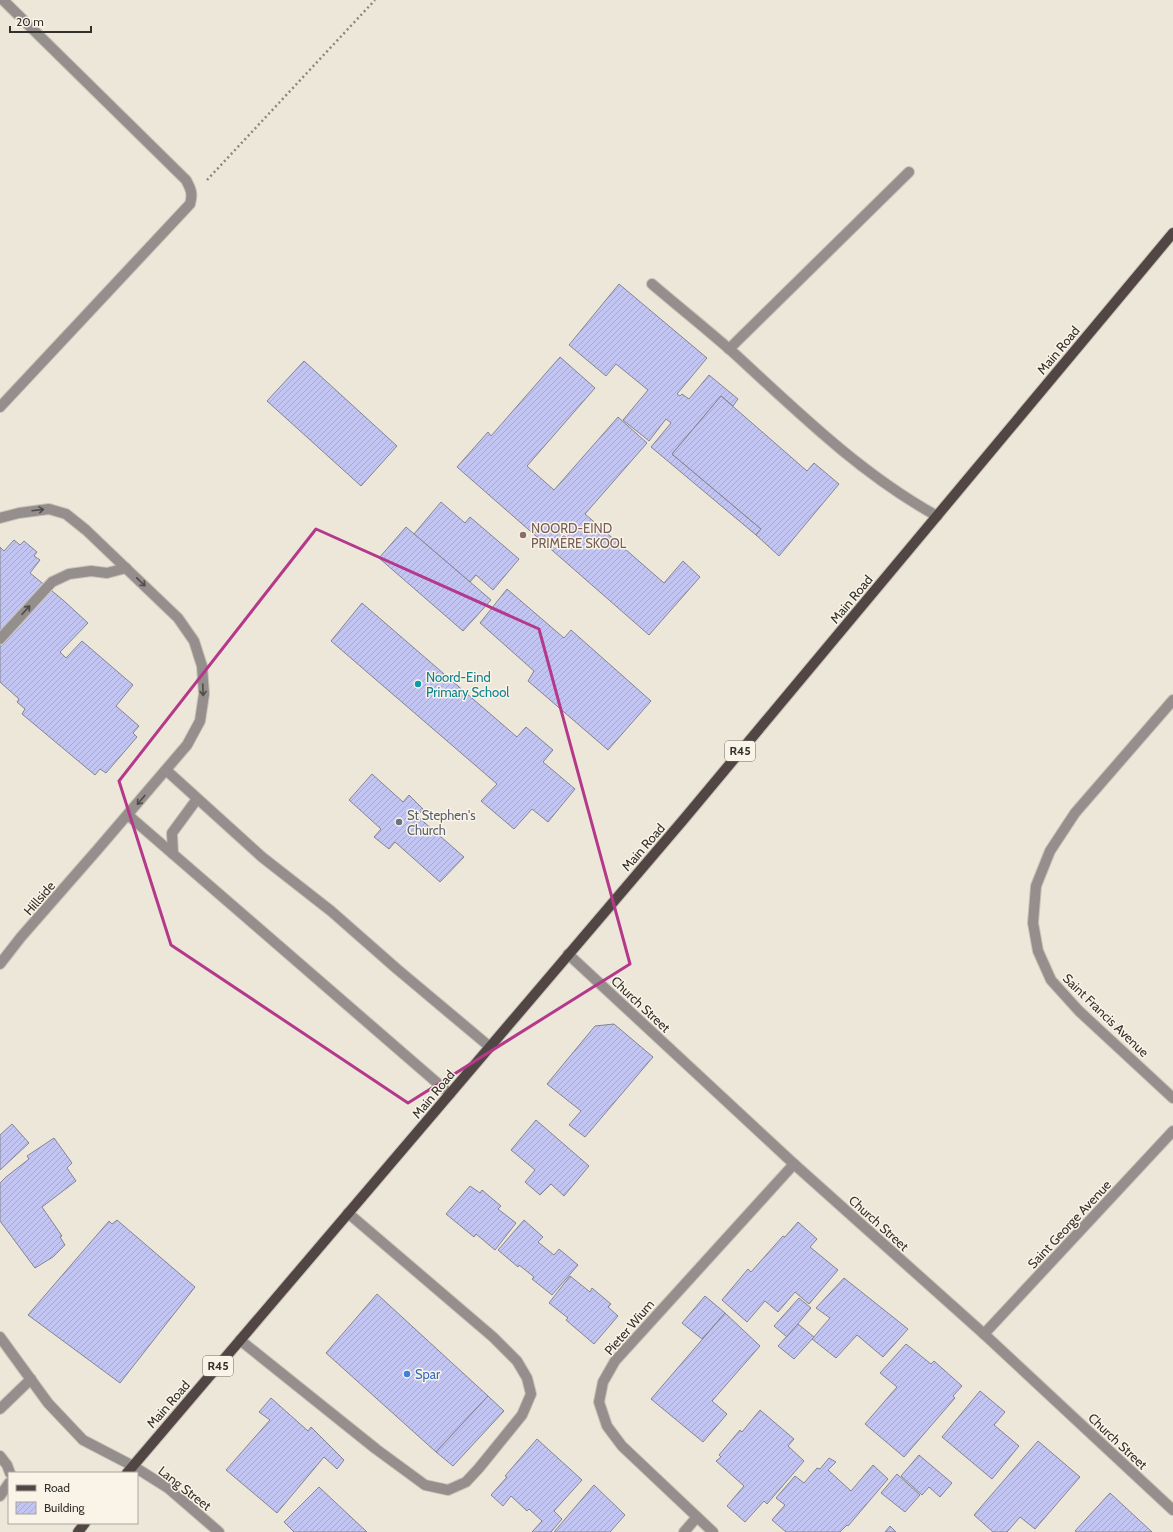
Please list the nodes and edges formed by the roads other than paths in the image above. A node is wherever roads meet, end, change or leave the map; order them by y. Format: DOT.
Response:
graph roads {
  1 [pos="3,0"];
  2 [pos="909,172"];
  3 [pos="1173,233"];
  4 [pos="652,284"];
  5 [pos="729,349"];
  6 [pos="0,407"];
  7 [pos="937,516"];
  8 [pos="0,518"];
  9 [pos="126,568"];
  10 [pos="0,639"];
  11 [pos="1173,700"];
  12 [pos="166,770"];
  13 [pos="197,799"];
  14 [pos="128,815"];
  15 [pos="173,854"];
  16 [pos="568,954"];
  17 [pos="0,964"];
  18 [pos="490,1047"];
  19 [pos="450,1094"];
  20 [pos="1173,1098"];
  21 [pos="1173,1131"];
  22 [pos="794,1164"];
  23 [pos="348,1213"];
  24 [pos="984,1334"];
  25 [pos="0,1337"];
  26 [pos="240,1340"];
  27 [pos="31,1379"];
  28 [pos="0,1409"];
  29 [pos="0,1456"];
  30 [pos="130,1469"];
  31 [pos="10,1472"];
  32 [pos="138,1473"];
  33 [pos="8,1484"];
  34 [pos="0,1496"];
  35 [pos="1173,1510"];
  36 [pos="697,1517"];
  37 [pos="84,1524"];
  38 [pos="78,1532"];
  39 [pos="219,1532"];
  40 [pos="684,1532"];
  41 [pos="713,1532"];
  1 -- 6 [label="street"];
  2 -- 5 [label="street"];
  3 -- 7 [label="main road, Main Road / R45"];
  4 -- 5 [label="street"];
  5 -- 7 [label="street"];
  7 -- 16 [label="main road, Main Road / R45"];
  8 -- 9 [label="street, Hillside, one-way"];
  10 -- 9 [label="street, one-way"];
  9 -- 12 [label="street, Hillside, one-way"];
  11 -- 20 [label="street, Saint Francis Avenue"];
  12 -- 13 [label="street"];
  12 -- 14 [label="street, Hillside, one-way"];
  13 -- 15 [label="street"];
  13 -- 18 [label="street"];
  14 -- 15 [label="street"];
  14 -- 17 [label="street, Hillside"];
  15 -- 19 [label="street"];
  16 -- 18 [label="main road, Main Road / R45"];
  16 -- 22 [label="street, Church Street"];
  18 -- 19 [label="main road, Main Road / R45"];
  19 -- 23 [label="main road, Main Road / R45"];
  21 -- 24 [label="street, Saint George Avenue"];
  22 -- 24 [label="street, Church Street"];
  22 -- 36 [label="street, Pieter Wium"];
  23 -- 26 [label="main road, Main Road / R45"];
  23 -- 26 [label="street"];
  24 -- 35 [label="street, Church Street"];
  25 -- 27 [label="street, Lang Street"];
  26 -- 30 [label="main road, Main Road / R45"];
  27 -- 28 [label="street"];
  27 -- 30 [label="street, Lang Street"];
  29 -- 31 [label="street"];
  32 -- 39 [label="street, Lang Street"];
  33 -- 34 [label="street"];
  36 -- 40 [label="street"];
  36 -- 41 [label="street, Pieter Wium"];
  37 -- 38 [label="main road"];
}
